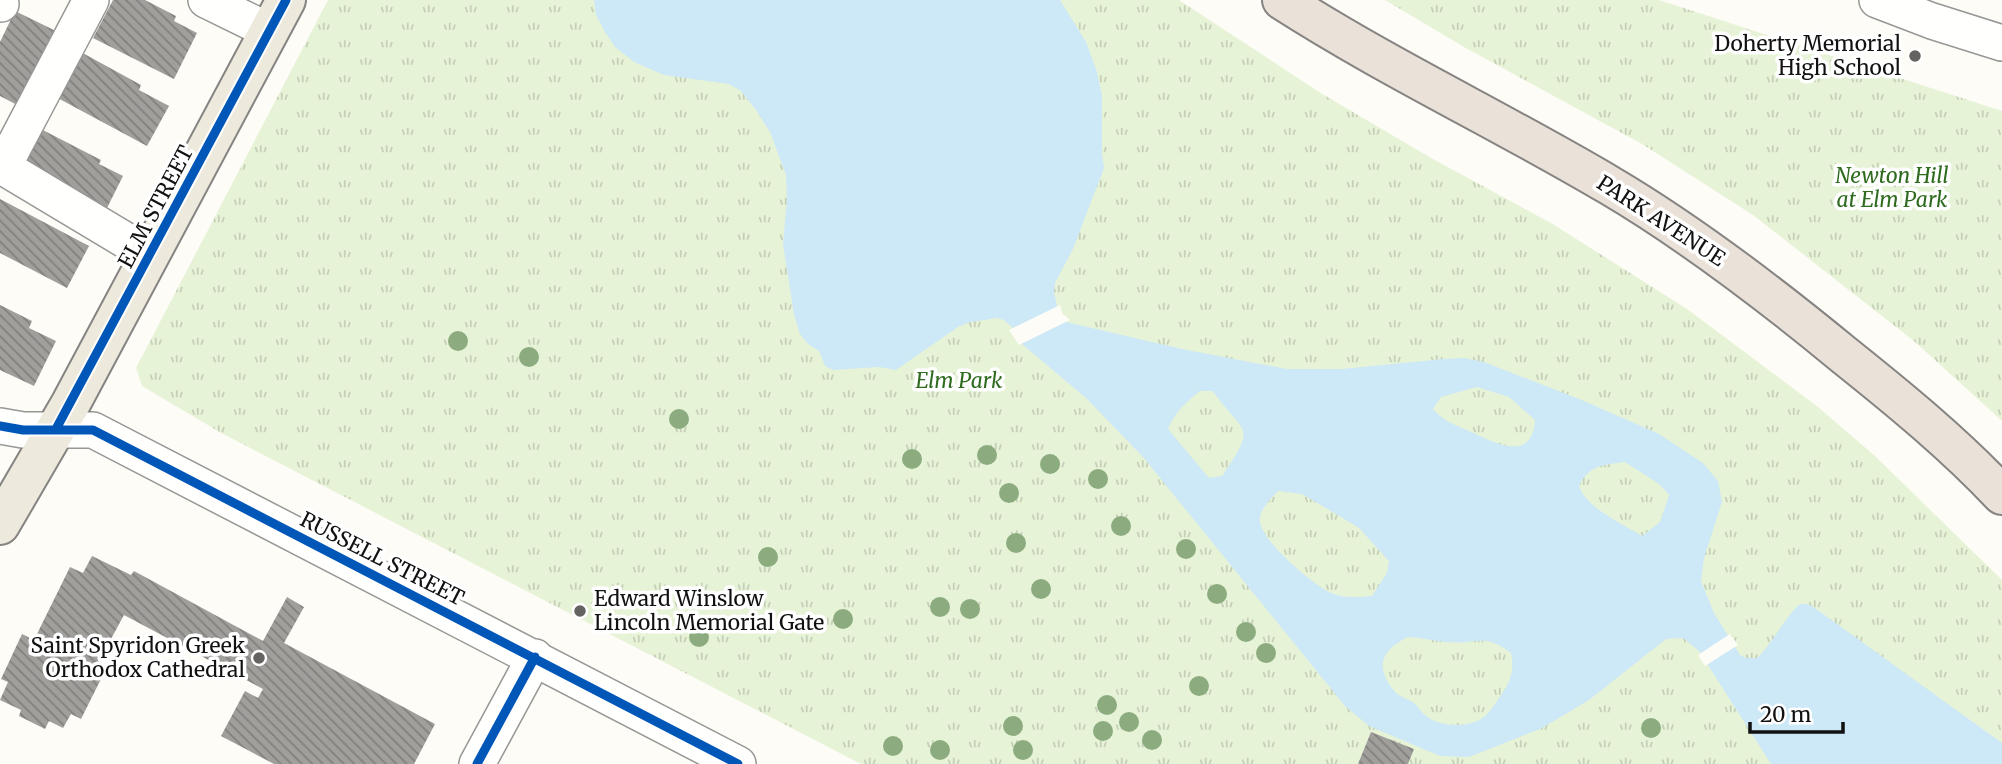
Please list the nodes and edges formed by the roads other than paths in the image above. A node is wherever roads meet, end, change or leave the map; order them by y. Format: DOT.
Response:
graph roads {
  1 [pos="91,0"];
  2 [pos="206,0"];
  3 [pos="1282,0"];
  4 [pos="1877,0"];
  5 [pos="278,16"];
  6 [pos="2002,43"];
  7 [pos="1,166"];
  8 [pos="150,255"];
  9 [pos="0,426"];
  10 [pos="56,429"];
  11 [pos="2002,495"];
  12 [pos="0,525"];
  13 [pos="535,657"];
  14 [pos="477,764"];
  15 [pos="738,764"];
  1 -- 7 [label="street"];
  2 -- 5 [label="street"];
  3 -- 11 [label="highway, PARK AVENUE"];
  4 -- 6 [label="street"];
  5 -- 8 [label="main road, ELM STREET"];
  7 -- 8 [label="street"];
  8 -- 10 [label="main road, ELM STREET"];
  9 -- 10 [label="street, RUSSELL STREET"];
  10 -- 12 [label="main road, ELM STREET"];
  10 -- 13 [label="street, RUSSELL STREET"];
  13 -- 14 [label="street"];
  13 -- 15 [label="street, RUSSELL STREET"];
}
